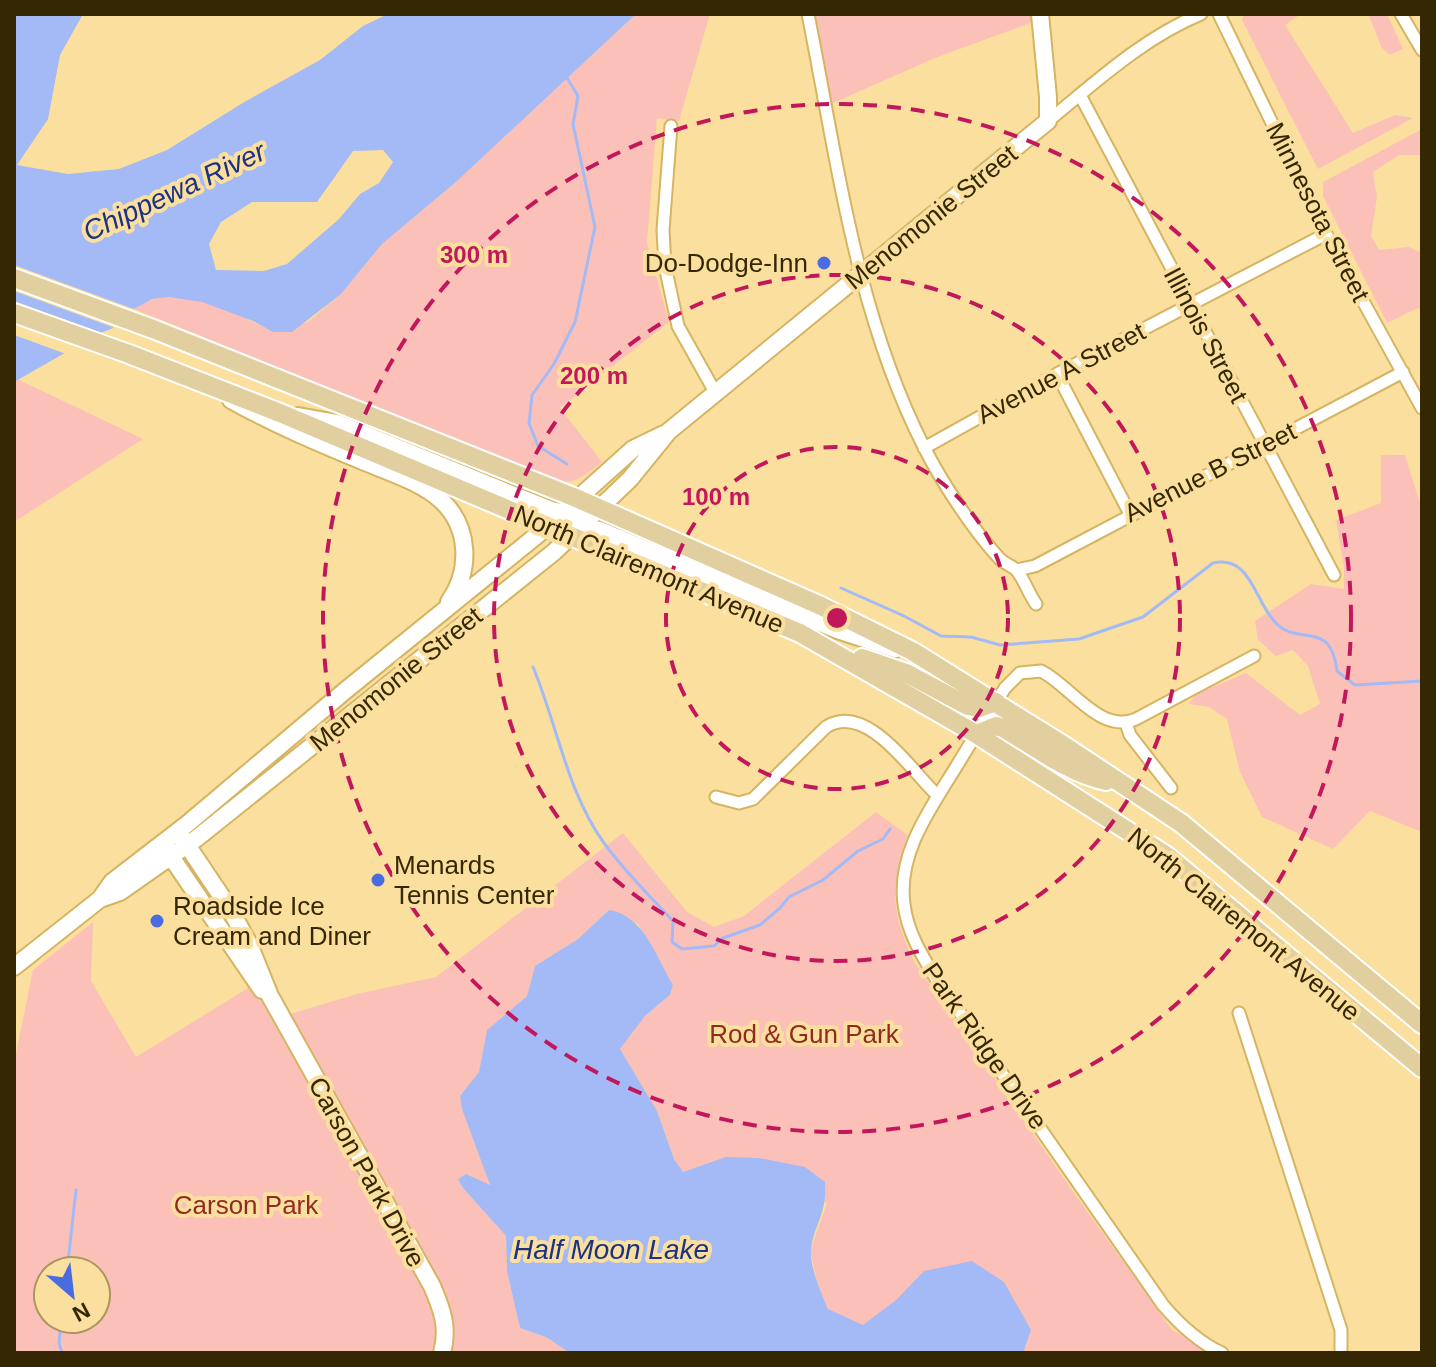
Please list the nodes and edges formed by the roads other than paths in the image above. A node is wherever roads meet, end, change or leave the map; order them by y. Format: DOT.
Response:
graph roads {
  1 [pos="808,14"];
  2 [pos="1040,14"];
  3 [pos="1201,14"];
  4 [pos="1219,14"];
  5 [pos="1401,14"];
  6 [pos="1422,50"];
  7 [pos="1080,95"];
  8 [pos="1048,121"];
  9 [pos="671,126"];
  10 [pos="1326,234"];
  11 [pos="859,276"];
  12 [pos="14,278"];
  13 [pos="1189,304"];
  14 [pos="14,313"];
  15 [pos="1403,372"];
  16 [pos="1057,374"];
  17 [pos="198,382"];
  18 [pos="715,392"];
  19 [pos="1422,408"];
  20 [pos="669,431"];
  21 [pos="1264,445"];
  22 [pos="924,448"];
  23 [pos="576,498"];
  24 [pos="600,508"];
  25 [pos="1130,514"];
  26 [pos="555,519"];
  27 [pos="577,531"];
  28 [pos="1017,570"];
  29 [pos="1334,575"];
  30 [pos="1036,604"];
  31 [pos="440,614"];
  32 [pos="829,649"];
  33 [pos="921,656"];
  34 [pos="1254,656"];
  35 [pos="996,702"];
  36 [pos="1126,723"];
  37 [pos="976,734"];
  38 [pos="1124,785"];
  39 [pos="1171,788"];
  40 [pos="938,796"];
  41 [pos="716,797"];
  42 [pos="182,838"];
  43 [pos="166,849"];
  44 [pos="14,967"];
  45 [pos="270,996"];
  46 [pos="1239,1013"];
  47 [pos="1422,1024"];
  48 [pos="1422,1068"];
  49 [pos="442,1353"];
  50 [pos="1222,1353"];
  51 [pos="1341,1353"];
  1 -- 11 [label="street"];
  2 -- 8 [label="main road"];
  3 -- 7 [label="street, Menomonie Street"];
  4 -- 10 [label="street, Minnesota Street"];
  5 -- 6 [label="street"];
  7 -- 8 [label="street, Menomonie Street"];
  7 -- 13 [label="street, Illinois Street"];
  8 -- 11 [label="main road, Menomonie Street"];
  9 -- 18 [label="street"];
  10 -- 13 [label="street, Avenue A Street"];
  10 -- 15 [label="street, Minnesota Street"];
  11 -- 18 [label="main road, Menomonie Street"];
  11 -- 22 [label="street"];
  12 -- 23 [label="main road, North Clairemont Avenue"];
  13 -- 16 [label="street, Avenue A Street"];
  13 -- 21 [label="street, Illinois Street"];
  14 -- 17 [label="main road, North Clairemont Avenue"];
  15 -- 19 [label="street, Minnesota Street"];
  15 -- 21 [label="street, Avenue B Street"];
  16 -- 22 [label="street, Avenue A Street"];
  16 -- 25 [label="street"];
  17 -- 26 [label="main road, North Clairemont Avenue"];
  17 -- 31 [label="main road"];
  18 -- 20 [label="main road, Menomonie Street"];
  20 -- 23 [label="main road, Menomonie Street"];
  20 -- 24 [label="main road, Menomonie Street"];
  21 -- 25 [label="street, Avenue B Street"];
  21 -- 29 [label="street, Illinois Street"];
  22 -- 28 [label="street"];
  23 -- 24 [label="main road, North Clairemont Avenue"];
  23 -- 26 [label="main road, Menomonie Street"];
  24 -- 26 [label="main road"];
  24 -- 27 [label="main road, Menomonie Street"];
  24 -- 33 [label="main road, North Clairemont Avenue"];
  25 -- 28 [label="street, Avenue B Street"];
  26 -- 27 [label="main road, North Clairemont Avenue"];
  26 -- 31 [label="main road, Menomonie Street"];
  27 -- 32 [label="main road, North Clairemont Avenue"];
  27 -- 33 [label="main road"];
  27 -- 42 [label="main road, Menomonie Street"];
  28 -- 30 [label="street"];
  31 -- 42 [label="main road, Menomonie Street"];
  32 -- 35 [label="main road"];
  32 -- 37 [label="main road, North Clairemont Avenue"];
  33 -- 35 [label="main road, North Clairemont Avenue"];
  34 -- 36 [label="street"];
  35 -- 36 [label="street, Park Ridge Drive"];
  35 -- 37 [label="street, Park Ridge Drive"];
  35 -- 38 [label="main road, North Clairemont Avenue"];
  36 -- 39 [label="street"];
  37 -- 38 [label="main road"];
  37 -- 40 [label="street, Park Ridge Drive"];
  37 -- 48 [label="main road, North Clairemont Avenue"];
  38 -- 47 [label="main road, North Clairemont Avenue"];
  40 -- 41 [label="street"];
  40 -- 50 [label="street, Park Ridge Drive"];
  42 -- 43 [label="main road, Menomonie Street"];
  42 -- 45 [label="main road, Carson Park Drive"];
  43 -- 44 [label="main road, Menomonie Street"];
  43 -- 45 [label="main road, Carson Park Drive"];
  45 -- 49 [label="main road, Carson Park Drive"];
  46 -- 51 [label="street"];
}
